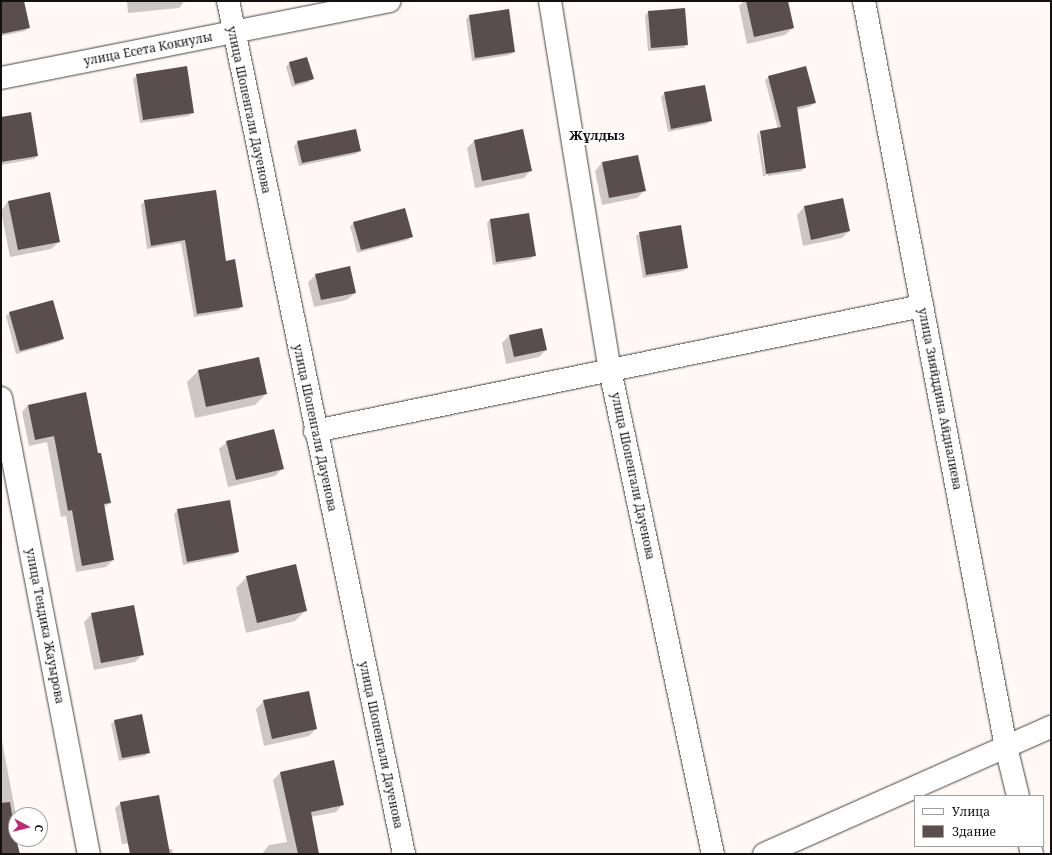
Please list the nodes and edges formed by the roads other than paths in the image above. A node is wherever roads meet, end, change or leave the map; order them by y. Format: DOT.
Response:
graph roads {
  1 [pos="228,1"];
  2 [pos="389,1"];
  3 [pos="550,1"];
  4 [pos="864,1"];
  5 [pos="233,32"];
  6 [pos="1,78"];
  7 [pos="922,306"];
  8 [pos="610,370"];
  9 [pos="1,398"];
  10 [pos="315,431"];
  11 [pos="1051,727"];
  12 [pos="1006,747"];
  13 [pos="1018,795"];
  14 [pos="89,854"];
  15 [pos="404,854"];
  16 [pos="713,854"];
  17 [pos="764,854"];
  1 -- 5 [label="street, улица Шопенгали Дауенова"];
  2 -- 5 [label="street, улица Есета Кокиулы"];
  3 -- 8 [label="street, улица Шопенгали Дауенова"];
  4 -- 7 [label="street, улица Зияйддина Айдналиева"];
  5 -- 6 [label="street, улица Есета Кокиулы"];
  5 -- 10 [label="street, улица Шопенгали Дауенова"];
  7 -- 8 [label="street"];
  7 -- 12 [label="street, улица Зияйддина Айдналиева"];
  8 -- 10 [label="street"];
  8 -- 16 [label="street, улица Шопенгали Дауенова"];
  9 -- 14 [label="street, улица Тендика Жауырова"];
  10 -- 15 [label="street, улица Шопенгали Дауенова"];
  11 -- 12 [label="street"];
  12 -- 13 [label="street, улица Зияйддина Айдналиева"];
  12 -- 17 [label="street"];
}
